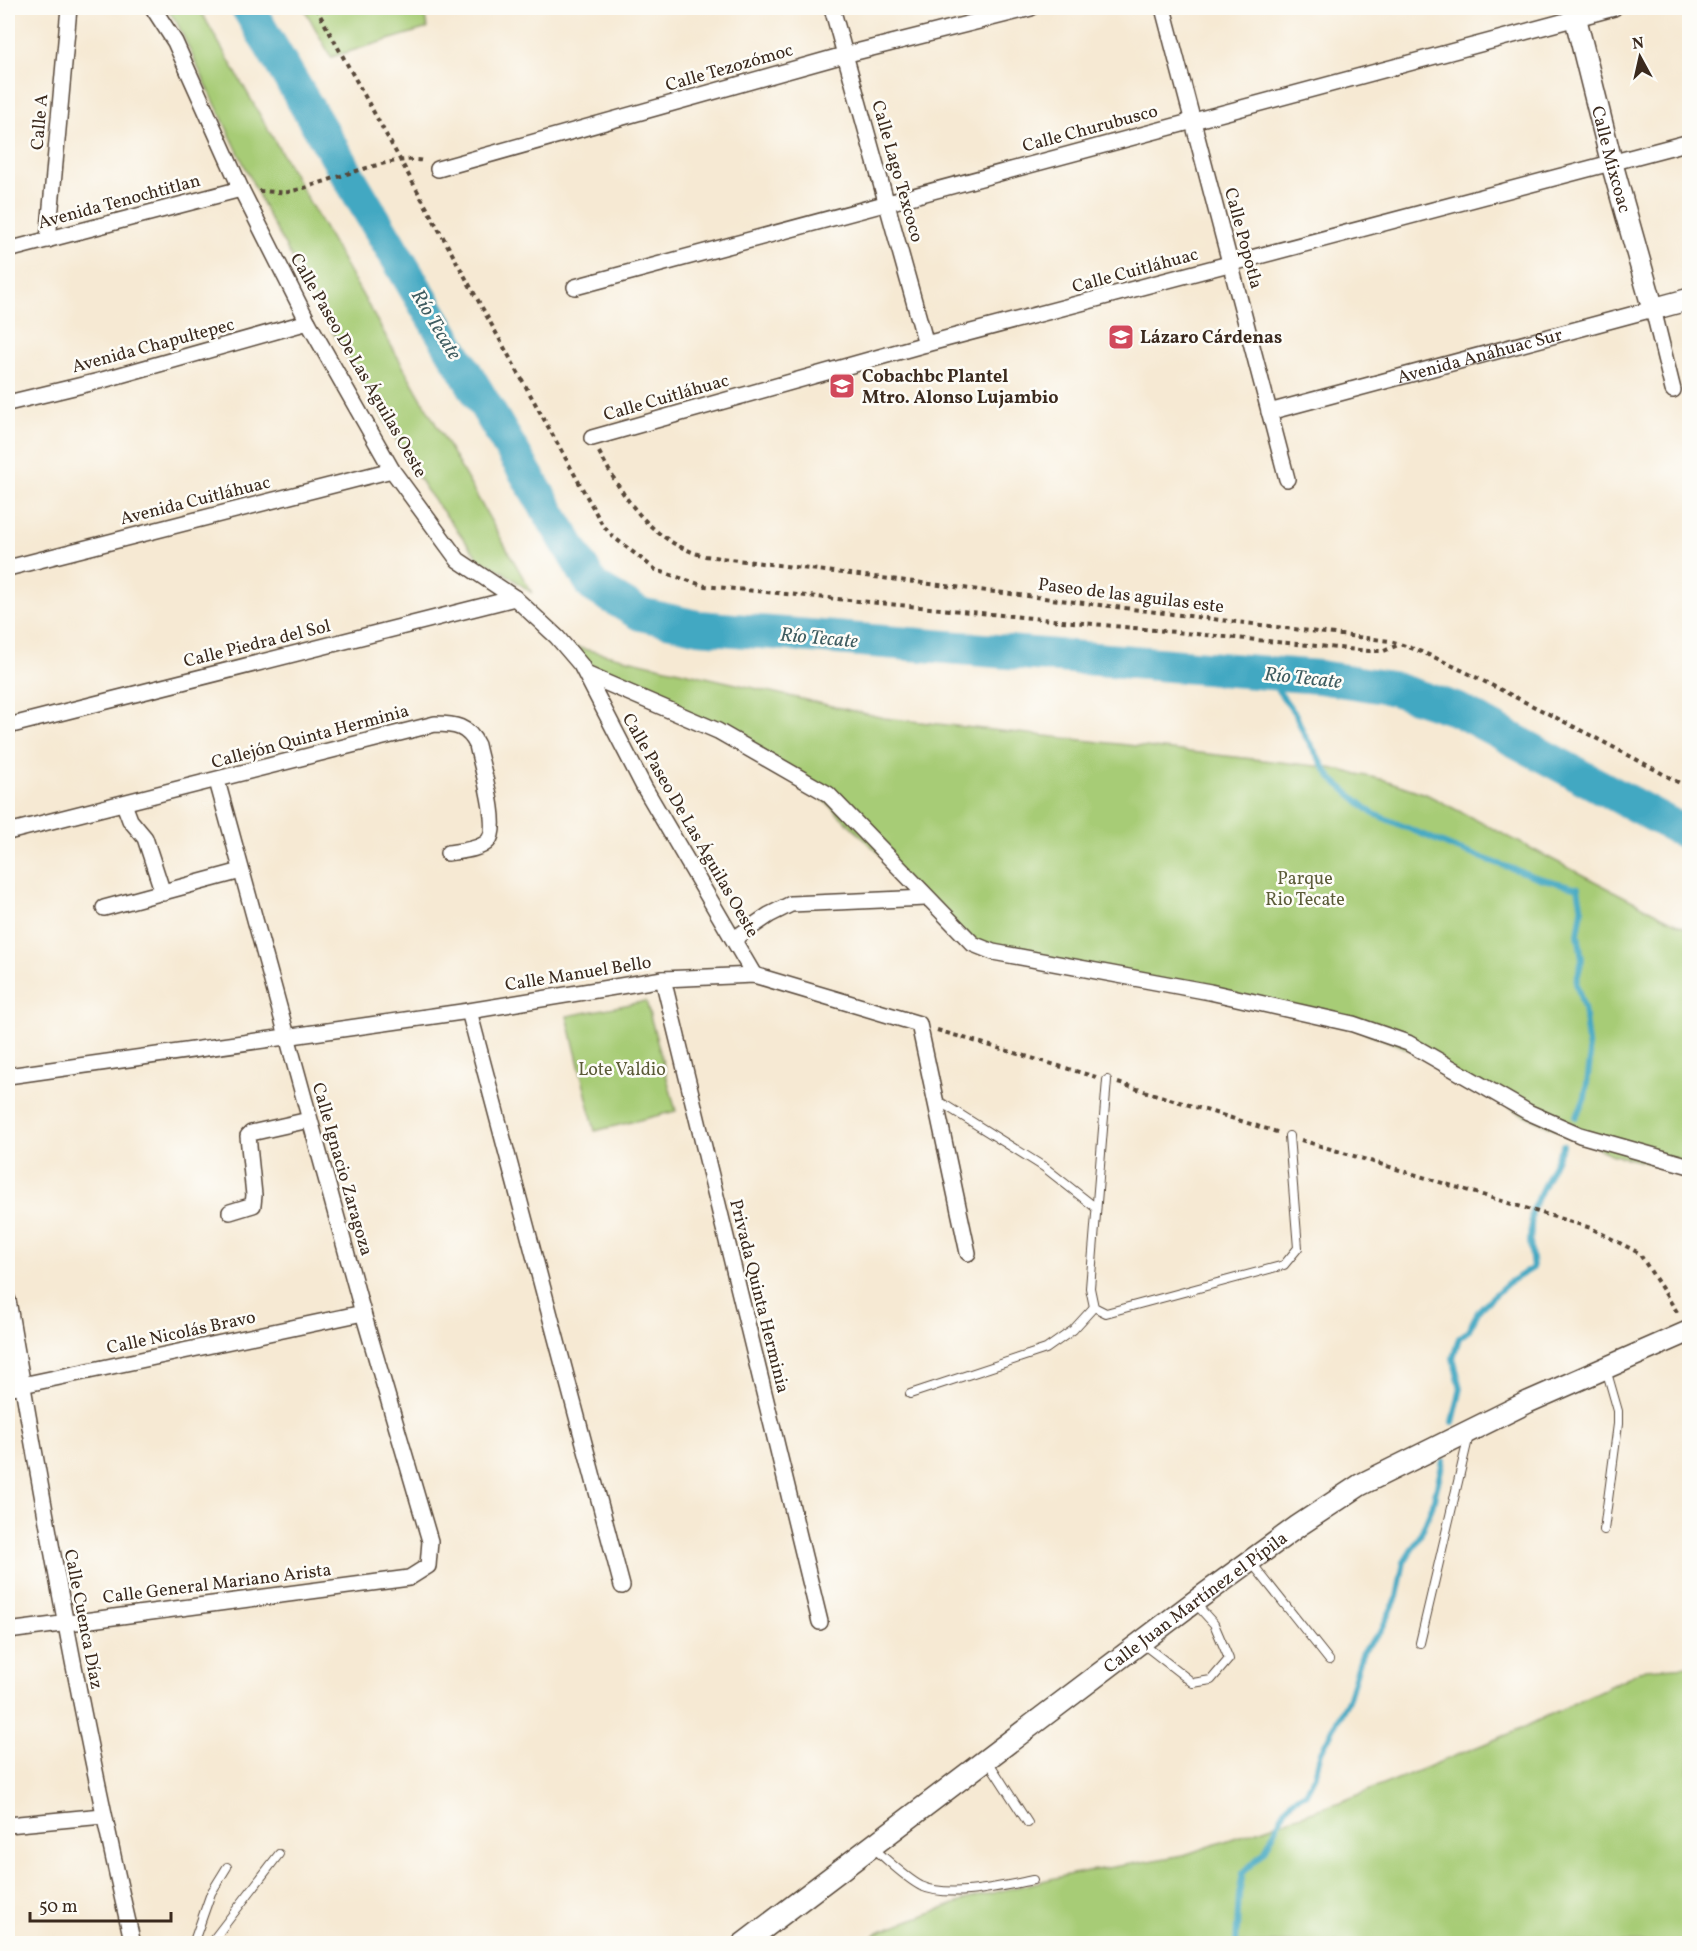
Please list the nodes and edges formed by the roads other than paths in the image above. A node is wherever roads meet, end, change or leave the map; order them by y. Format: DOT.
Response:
graph roads {
  1 [pos="69,8"];
  2 [pos="153,8"];
  3 [pos="832,8"];
  4 [pos="1031,8"];
  5 [pos="1163,8"];
  6 [pos="1614,8"];
  7 [pos="1574,12"];
  8 [pos="844,55"];
  9 [pos="1192,122"];
  10 [pos="1689,142"];
  11 [pos="1612,164"];
  12 [pos="438,170"];
  13 [pos="241,189"];
  14 [pos="887,201"];
  15 [pos="48,240"];
  16 [pos="8,250"];
  17 [pos="1231,266"];
  18 [pos="575,287"];
  19 [pos="1689,299"];
  20 [pos="1653,309"];
  21 [pos="308,322"];
  22 [pos="926,344"];
  23 [pos="1673,390"];
  24 [pos="8,403"];
  25 [pos="1269,412"];
  26 [pos="592,438"];
  27 [pos="392,470"];
  28 [pos="1287,479"];
  29 [pos="8,568"];
  30 [pos="515,598"];
  31 [pos="588,675"];
  32 [pos="8,726"];
  33 [pos="217,781"];
  34 [pos="124,804"];
  35 [pos="8,832"];
  36 [pos="448,853"];
  37 [pos="241,871"];
  38 [pos="163,893"];
  39 [pos="926,898"];
  40 [pos="104,908"];
  41 [pos="734,939"];
  42 [pos="754,975"];
  43 [pos="663,980"];
  44 [pos="469,1011"];
  45 [pos="285,1036"];
  46 [pos="8,1076"];
  47 [pos="1107,1080"];
  48 [pos="934,1098"];
  49 [pos="309,1120"];
  50 [pos="1289,1136"];
  51 [pos="1689,1166"];
  52 [pos="1096,1209"];
  53 [pos="230,1212"];
  54 [pos="968,1253"];
  55 [pos="8,1300"];
  56 [pos="1094,1307"];
  57 [pos="363,1313"];
  58 [pos="1686,1326"];
  59 [pos="1606,1368"];
  60 [pos="15,1387"];
  61 [pos="910,1394"];
  62 [pos="1470,1431"];
  63 [pos="1604,1530"];
  64 [pos="1250,1561"];
  65 [pos="428,1566"];
  66 [pos="622,1586"];
  67 [pos="1194,1602"];
  68 [pos="63,1622"];
  69 [pos="820,1622"];
  70 [pos="8,1631"];
  71 [pos="1141,1643"];
  72 [pos="1420,1643"];
  73 [pos="1329,1660"];
  74 [pos="987,1760"];
  75 [pos="103,1816"];
  76 [pos="1028,1823"];
  77 [pos="8,1825"];
  78 [pos="872,1847"];
  79 [pos="279,1854"];
  80 [pos="227,1867"];
  81 [pos="1033,1880"];
  82 [pos="133,1944"];
  83 [pos="193,1944"];
  84 [pos="210,1944"];
  85 [pos="743,1944"];
  1 -- 15 [label="street, Calle A"];
  2 -- 13 [label="street, Calle Paseo De Las Águilas Oeste"];
  3 -- 8 [label="street, Calle Lago Texcoco"];
  4 -- 8 [label="street, Calle Tezozómoc"];
  5 -- 9 [label="street, Calle Popotla"];
  6 -- 7 [label="street, Calle Churubusco"];
  7 -- 9 [label="street, Calle Churubusco"];
  7 -- 11 [label="main road, Calle Mixcoac"];
  8 -- 12 [label="street, Calle Tezozómoc"];
  8 -- 14 [label="street, Calle Lago Texcoco"];
  9 -- 14 [label="street, Calle Churubusco"];
  9 -- 17 [label="street, Calle Popotla"];
  10 -- 11 [label="street, Calle Cuitláhuac"];
  11 -- 17 [label="street, Calle Cuitláhuac"];
  11 -- 20 [label="main road, Calle Mixcoac"];
  13 -- 15 [label="street, Avenida Tenochtitlan"];
  13 -- 21 [label="street, Calle Paseo De Las Águilas Oeste"];
  14 -- 18 [label="street, Calle Churubusco"];
  14 -- 22 [label="street, Calle Lago Texcoco"];
  15 -- 16 [label="street, Avenida Tenochtitlan"];
  17 -- 22 [label="street, Calle Cuitláhuac"];
  17 -- 25 [label="street, Calle Popotla"];
  19 -- 20 [label="main road, Avenida Anáhuac Sur"];
  20 -- 23 [label="street"];
  20 -- 25 [label="street, Avenida Anáhuac Sur"];
  21 -- 24 [label="street, Avenida Chapultepec"];
  21 -- 27 [label="street, Calle Paseo De Las Águilas Oeste"];
  22 -- 26 [label="street, Calle Cuitláhuac"];
  25 -- 28 [label="street, Calle Popotla"];
  27 -- 29 [label="street, Avenida Cuitláhuac"];
  27 -- 30 [label="street, Calle Paseo De Las Águilas Oeste"];
  30 -- 31 [label="street, Calle Paseo De Las Águilas Oeste"];
  30 -- 32 [label="street, Calle Piedra del Sol"];
  31 -- 39 [label="street"];
  31 -- 41 [label="street, Calle Paseo De Las Águilas Oeste"];
  33 -- 34 [label="street, Callejón Quinta Herminia"];
  33 -- 36 [label="street, Callejón Quinta Herminia"];
  33 -- 37 [label="street, Calle Ignacio Zaragoza"];
  34 -- 35 [label="street, Callejón Quinta Herminia"];
  34 -- 38 [label="street"];
  37 -- 38 [label="street"];
  37 -- 45 [label="street, Calle Ignacio Zaragoza"];
  38 -- 40 [label="street"];
  39 -- 41 [label="street"];
  39 -- 51 [label="street"];
  41 -- 42 [label="street, Calle Paseo De Las Águilas Oeste"];
  42 -- 43 [label="street, Calle Manuel Bello"];
  42 -- 48 [label="street, Calle Manuel Bello"];
  43 -- 44 [label="street, Calle Manuel Bello"];
  43 -- 69 [label="street, Privada Quinta Herminia"];
  44 -- 45 [label="street, Calle Manuel Bello"];
  44 -- 66 [label="street"];
  45 -- 46 [label="street, Calle Manuel Bello"];
  45 -- 49 [label="street, Calle Ignacio Zaragoza"];
  47 -- 52 [label="lane"];
  48 -- 52 [label="lane"];
  48 -- 54 [label="street"];
  49 -- 53 [label="street"];
  49 -- 57 [label="street, Calle Ignacio Zaragoza"];
  50 -- 56 [label="lane"];
  52 -- 56 [label="lane"];
  55 -- 60 [label="street, Calle Cuenca Díaz"];
  56 -- 61 [label="lane"];
  57 -- 60 [label="street, Calle Nicolás Bravo"];
  57 -- 65 [label="street, Calle Ignacio Zaragoza"];
  58 -- 59 [label="main road, Calle Juan Martínez el Pípila"];
  59 -- 62 [label="main road, Calle Juan Martínez el Pípila"];
  59 -- 63 [label="lane"];
  60 -- 68 [label="street, Calle Cuenca Díaz"];
  62 -- 64 [label="main road, Calle Juan Martínez el Pípila"];
  62 -- 72 [label="lane"];
  64 -- 67 [label="main road, Calle Juan Martínez el Pípila"];
  64 -- 73 [label="lane"];
  65 -- 68 [label="street, Calle General Mariano Arista"];
  67 -- 71 [label="main road, Calle Juan Martínez el Pípila"];
  67 -- 71 [label="lane"];
  68 -- 70 [label="street, Calle General Mariano Arista"];
  68 -- 75 [label="street, Calle Cuenca Díaz"];
  71 -- 74 [label="main road, Calle Juan Martínez el Pípila"];
  74 -- 76 [label="lane"];
  74 -- 78 [label="main road, Calle Juan Martínez el Pípila"];
  75 -- 77 [label="street"];
  75 -- 82 [label="street, Calle Cuenca Díaz"];
  78 -- 81 [label="lane"];
  78 -- 85 [label="main road, Calle Juan Martínez el Pípila"];
  79 -- 84 [label="lane"];
  80 -- 83 [label="lane"];
}
